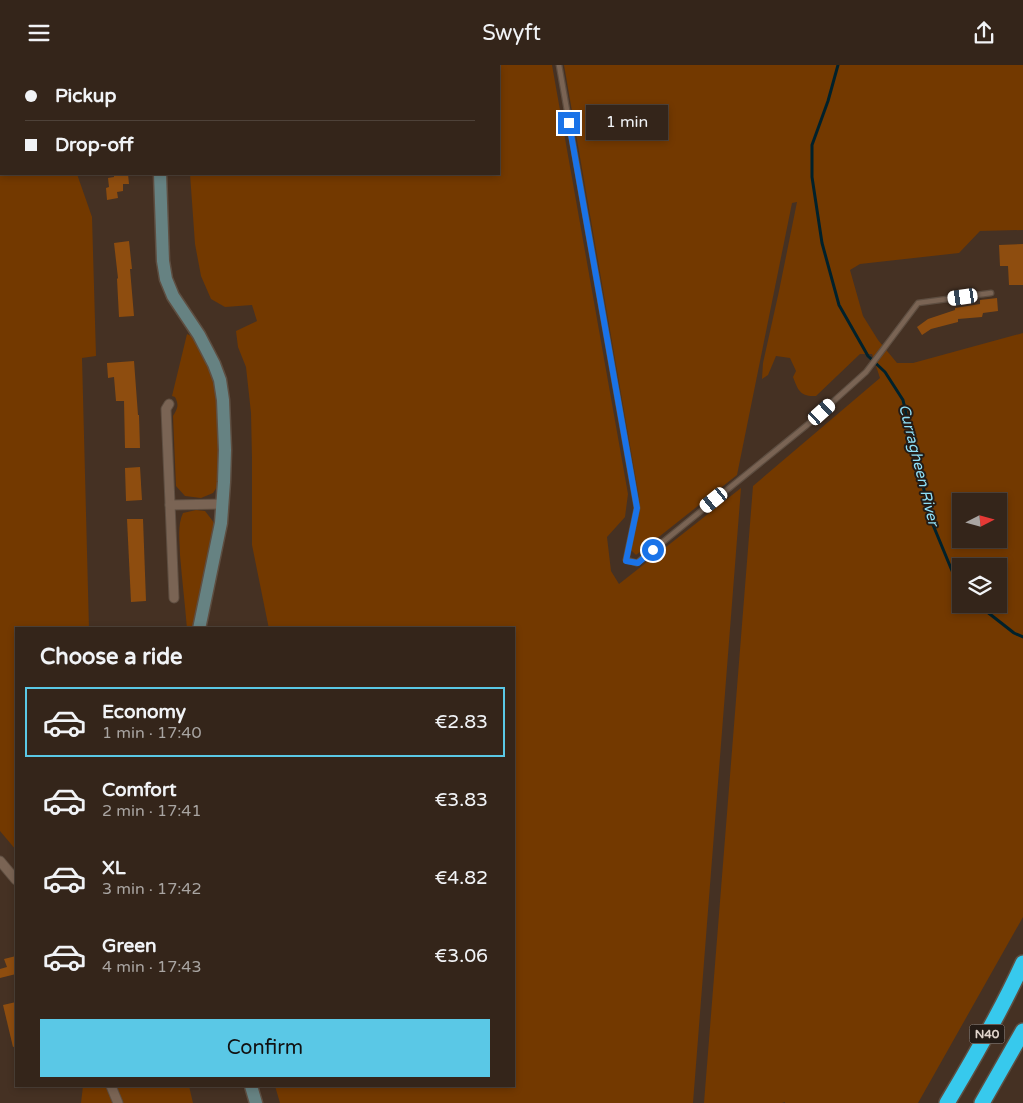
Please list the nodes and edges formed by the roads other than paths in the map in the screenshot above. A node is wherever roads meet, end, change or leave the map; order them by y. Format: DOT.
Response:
graph roads {
  1 [pos="559,65"];
  2 [pos="160,175"];
  3 [pos="991,293"];
  4 [pos="169,404"];
  5 [pos="223,504"];
  6 [pos="170,505"];
  7 [pos="174,598"];
  8 [pos="199,627"];
  9 [pos="0,861"];
  10 [pos="15,879"];
  11 [pos="1023,963"];
  12 [pos="1023,1031"];
  13 [pos="111,1087"];
  14 [pos="250,1087"];
  15 [pos="118,1103"];
  16 [pos="256,1103"];
  17 [pos="947,1103"];
  18 [pos="982,1103"];
  1 -- 3 [label="lane"];
  2 -- 5 [label="street"];
  4 -- 6 [label="street"];
  5 -- 6 [label="street"];
  5 -- 8 [label="street"];
  6 -- 7 [label="street"];
  9 -- 10 [label="street"];
  11 -- 17 [label="highway, N40"];
  12 -- 18 [label="highway, N40"];
  13 -- 15 [label="street"];
  14 -- 16 [label="street"];
}
